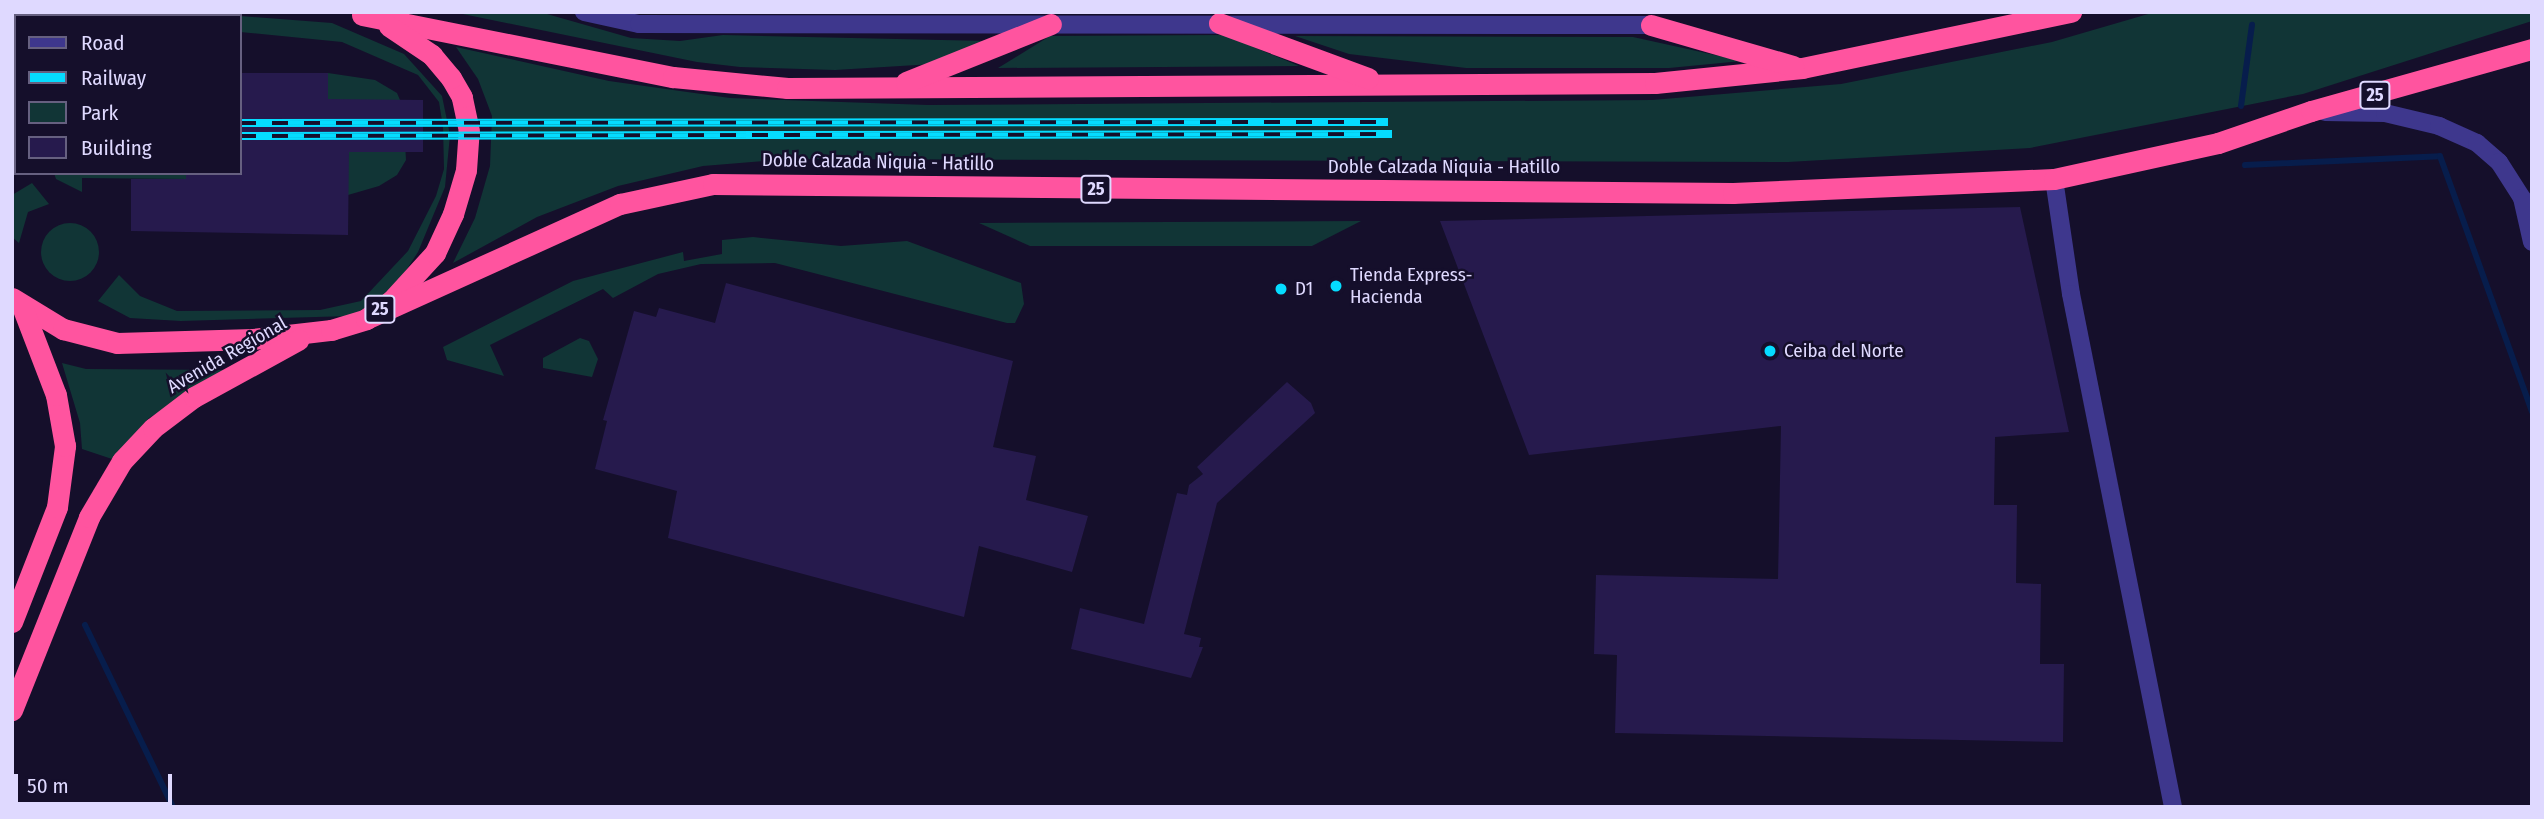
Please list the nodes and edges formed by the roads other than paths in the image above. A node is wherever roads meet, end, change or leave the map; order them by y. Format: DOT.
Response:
graph roads {
  1 [pos="584,12"];
  2 [pos="2071,12"];
  3 [pos="358,13"];
  4 [pos="1178,18"];
  5 [pos="1557,19"];
  6 [pos="1219,23"];
  7 [pos="1051,24"];
  8 [pos="1651,25"];
  9 [pos="2532,49"];
  10 [pos="1802,68"];
  11 [pos="1380,83"];
  12 [pos="894,87"];
  13 [pos="2311,111"];
  14 [pos="2054,178"];
  15 [pos="2532,242"];
  16 [pos="17,301"];
  17 [pos="366,319"];
  18 [pos="310,333"];
  19 [pos="12,622"];
  20 [pos="12,710"];
  21 [pos="2173,807"];
  1 -- 7 [label="street"];
  2 -- 10 [label="highway, 25"];
  3 -- 12 [label="highway, 25"];
  3 -- 17 [label="highway, 25"];
  4 -- 6 [label="street"];
  4 -- 7 [label="street"];
  5 -- 6 [label="street"];
  5 -- 8 [label="street"];
  6 -- 11 [label="highway"];
  7 -- 12 [label="highway"];
  8 -- 10 [label="highway"];
  9 -- 13 [label="highway, Doble Calzada Niquia - Hatillo / 25"];
  10 -- 11 [label="highway, 25"];
  11 -- 12 [label="highway, 25"];
  13 -- 14 [label="highway, Doble Calzada Niquia - Hatillo / 25"];
  13 -- 15 [label="street"];
  14 -- 17 [label="highway, Doble Calzada Niquia - Hatillo / 25"];
  14 -- 21 [label="street"];
  16 -- 18 [label="highway, 25"];
  16 -- 19 [label="highway, 25"];
  17 -- 18 [label="highway, 25"];
  18 -- 20 [label="highway, Avenida Regional / 25"];
}
